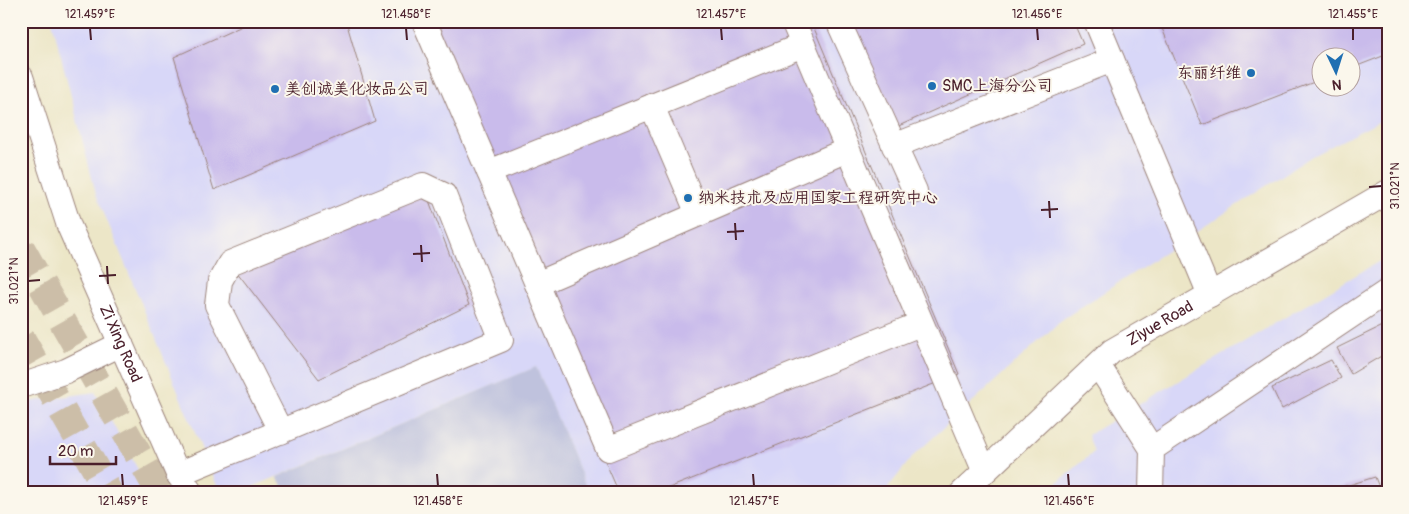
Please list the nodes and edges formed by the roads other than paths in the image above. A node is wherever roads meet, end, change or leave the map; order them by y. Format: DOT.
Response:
graph roads {
  1 [pos="424,21"];
  2 [pos="793,21"];
  3 [pos="838,21"];
  4 [pos="1096,21"];
  5 [pos="803,45"];
  6 [pos="1112,60"];
  7 [pos="21,77"];
  8 [pos="652,106"];
  9 [pos="894,146"];
  10 [pos="847,150"];
  11 [pos="489,172"];
  12 [pos="915,191"];
  13 [pos="1388,192"];
  14 [pos="698,214"];
  15 [pos="537,284"];
  16 [pos="1388,291"];
  17 [pos="1210,294"];
  18 [pos="920,324"];
  19 [pos="121,344"];
  20 [pos="1098,365"];
  21 [pos="21,386"];
  22 [pos="281,432"];
  23 [pos="1152,449"];
  24 [pos="984,470"];
  25 [pos="185,484"];
  26 [pos="962,493"];
  27 [pos="1152,493"];
  1 -- 11 [label="street"];
  2 -- 5 [label="street"];
  3 -- 9 [label="street"];
  4 -- 6 [label="street"];
  5 -- 8 [label="street"];
  5 -- 10 [label="street"];
  6 -- 9 [label="street"];
  6 -- 17 [label="street"];
  7 -- 19 [label="street, Zi Xing Road"];
  8 -- 11 [label="street"];
  8 -- 14 [label="street"];
  9 -- 12 [label="street"];
  10 -- 14 [label="street"];
  10 -- 18 [label="street"];
  11 -- 15 [label="street"];
  13 -- 17 [label="street, Ziyue Road"];
  14 -- 15 [label="street"];
  15 -- 18 [label="street"];
  16 -- 23 [label="street"];
  17 -- 20 [label="street, Ziyue Road"];
  18 -- 24 [label="street"];
  19 -- 21 [label="street"];
  19 -- 25 [label="street, Zi Xing Road"];
  20 -- 23 [label="street"];
  20 -- 24 [label="street, Ziyue Road"];
  22 -- 22 [label="street"];
  22 -- 25 [label="street"];
  23 -- 27 [label="street"];
  24 -- 26 [label="street, Ziyue Road"];
}
